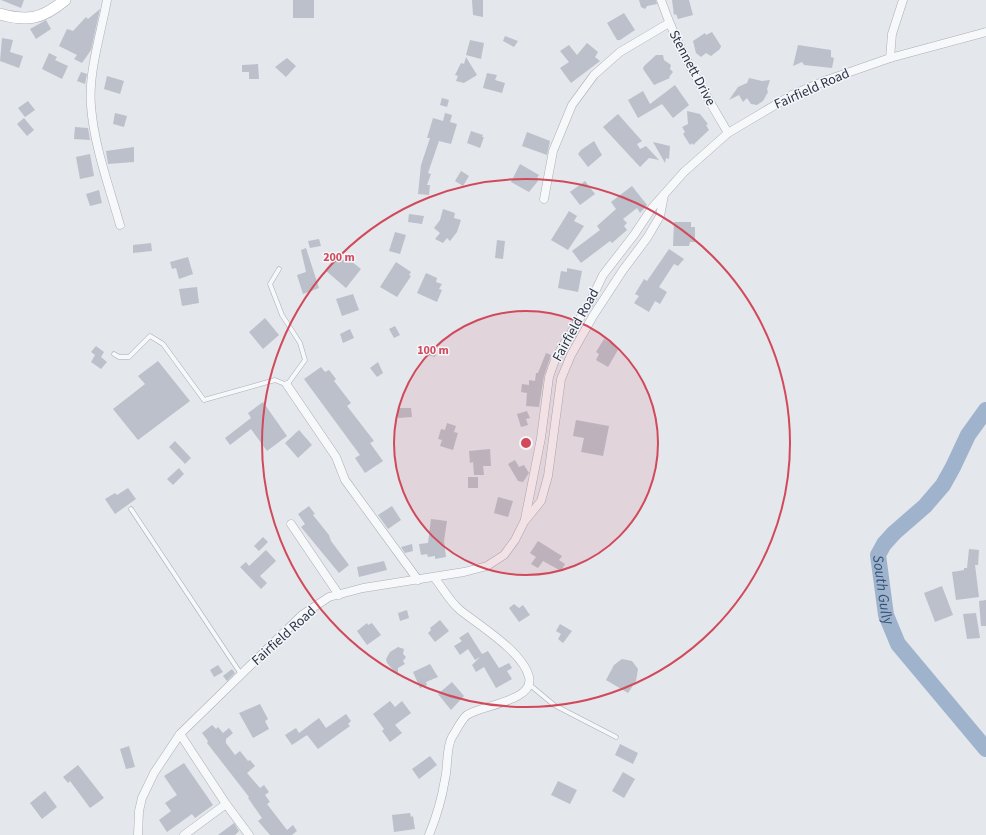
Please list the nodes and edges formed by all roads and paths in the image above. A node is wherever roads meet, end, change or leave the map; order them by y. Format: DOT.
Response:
graph roads {
  1 [pos="65,0"];
  2 [pos="107,0"];
  3 [pos="661,0"];
  4 [pos="903,0"];
  5 [pos="0,14"];
  6 [pos="669,23"];
  7 [pos="986,32"];
  8 [pos="890,58"];
  9 [pos="728,133"];
  10 [pos="664,195"];
  11 [pos="544,198"];
  12 [pos="120,225"];
  13 [pos="279,269"];
  14 [pos="114,354"];
  15 [pos="287,385"];
  16 [pos="131,509"];
  17 [pos="524,522"];
  18 [pos="291,524"];
  19 [pos="434,577"];
  20 [pos="418,580"];
  21 [pos="339,595"];
  22 [pos="241,675"];
  23 [pos="530,685"];
  24 [pos="180,734"];
  25 [pos="616,737"];
  26 [pos="226,804"];
  27 [pos="138,835"];
  28 [pos="184,835"];
  29 [pos="249,835"];
  30 [pos="429,835"];
  1 -- 5 [label="street"];
  2 -- 12 [label="street"];
  3 -- 6 [label="street, Stennett Drive"];
  4 -- 8 [label="street"];
  6 -- 9 [label="street, Stennett Drive"];
  6 -- 11 [label="street"];
  7 -- 8 [label="street, Fairfield Road"];
  8 -- 9 [label="street, Fairfield Road"];
  9 -- 10 [label="street, Fairfield Road"];
  10 -- 17 [label="street, Fairfield Road"];
  10 -- 17 [label="street, Fairfield Road"];
  13 -- 15 [label="lane"];
  14 -- 15 [label="lane"];
  15 -- 20 [label="street"];
  16 -- 22 [label="lane"];
  17 -- 19 [label="street, Fairfield Road"];
  18 -- 21 [label="street"];
  19 -- 20 [label="street, Fairfield Road"];
  19 -- 23 [label="street"];
  20 -- 21 [label="street, Fairfield Road"];
  21 -- 22 [label="street, Fairfield Road"];
  22 -- 24 [label="street, Fairfield Road"];
  23 -- 25 [label="lane"];
  23 -- 30 [label="street"];
  24 -- 26 [label="street"];
  24 -- 27 [label="street, Fairfield Road"];
  26 -- 28 [label="street"];
  26 -- 29 [label="street"];
}
